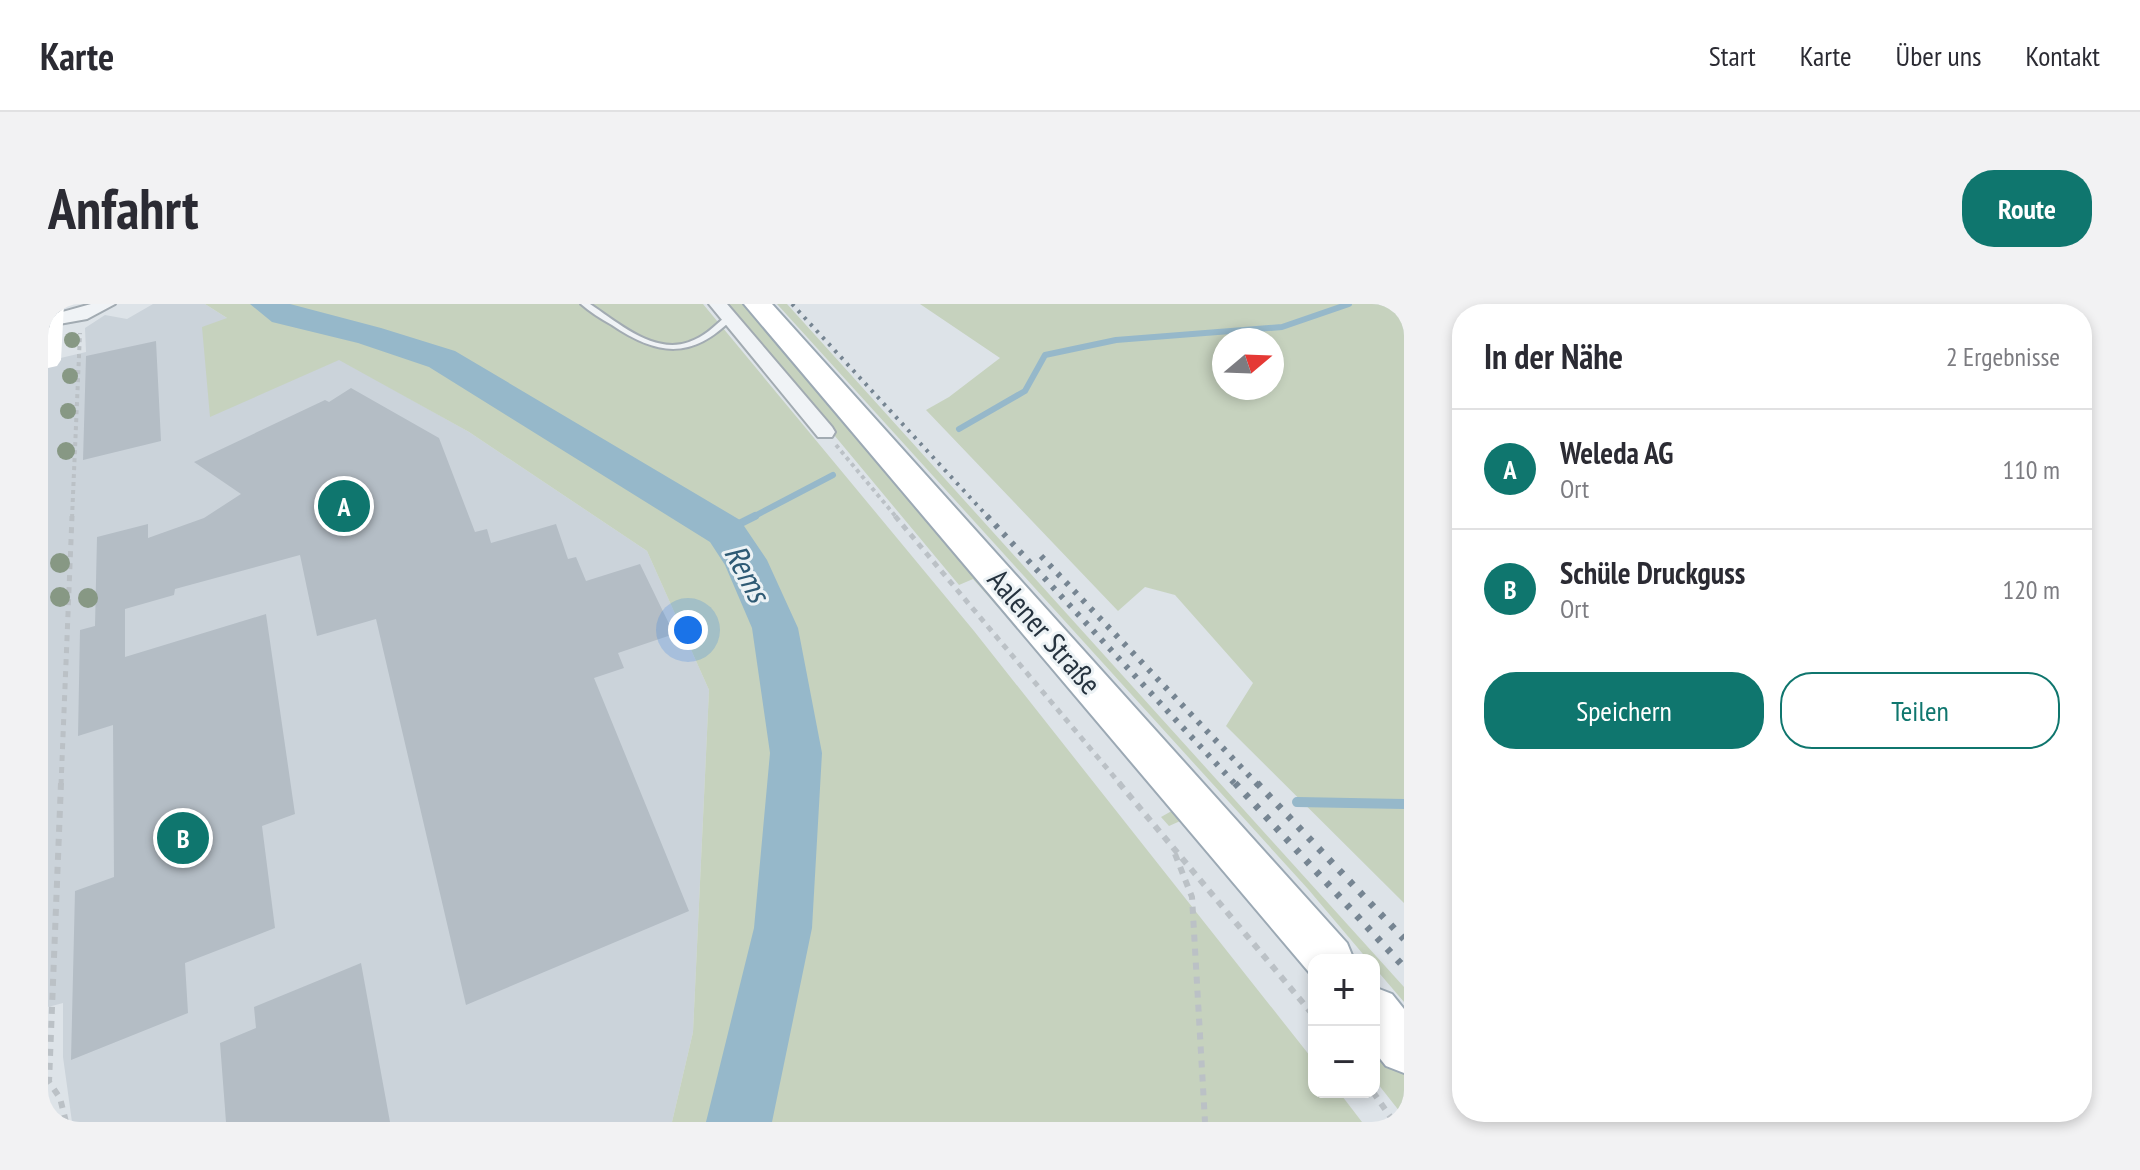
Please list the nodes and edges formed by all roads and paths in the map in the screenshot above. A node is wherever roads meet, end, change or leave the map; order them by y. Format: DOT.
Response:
graph roads {
  1 [pos="106,304"];
  2 [pos="585,304"];
  3 [pos="735,309"];
  4 [pos="52,312"];
  5 [pos="81,315"];
  6 [pos="48,352"];
  7 [pos="48,360"];
  8 [pos="825,432"];
  9 [pos="1173,849"];
  10 [pos="1325,954"];
  11 [pos="1308,1009"];
  12 [pos="1380,1019"];
  13 [pos="1404,1048"];
  14 [pos="1377,1098"];
  15 [pos="66,1122"];
  16 [pos="1205,1122"];
  17 [pos="1394,1122"];
  1 -- 5 [label="street"];
  2 -- 3 [label="lane"];
  3 -- 8 [label="street"];
  3 -- 10 [label="main road, Aalener Straße"];
  4 -- 5 [label="street"];
  4 -- 6 [label="street"];
  5 -- 15 [label="path"];
  6 -- 7 [label="street"];
  8 -- 9 [label="path"];
  9 -- 11 [label="path"];
  9 -- 16 [label="path"];
  12 -- 13 [label="main road"];
  14 -- 17 [label="path"];
}
